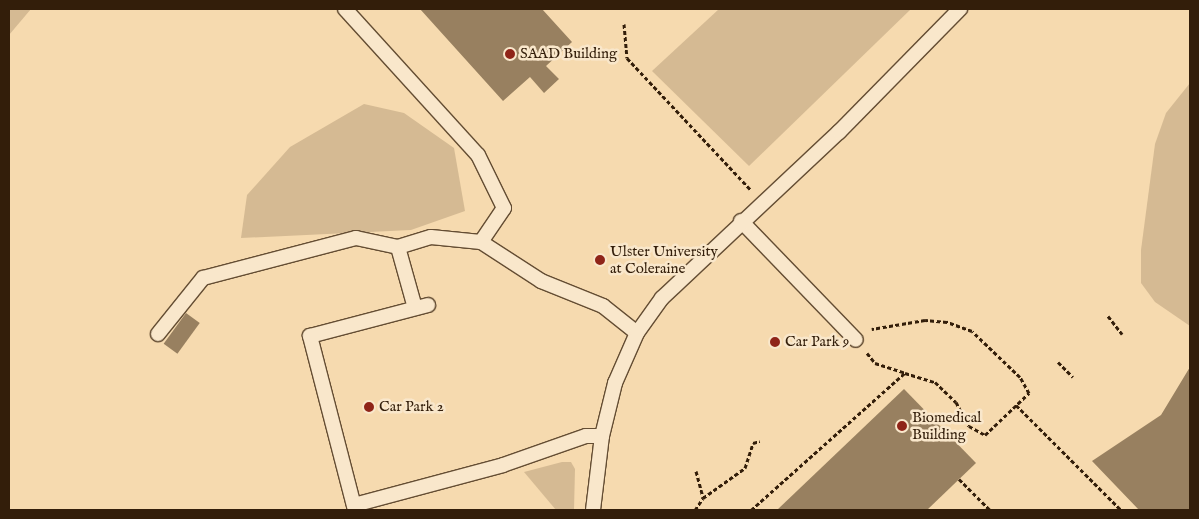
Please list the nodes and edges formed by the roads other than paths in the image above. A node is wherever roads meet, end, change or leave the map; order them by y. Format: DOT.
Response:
graph roads {
  1 [pos="345,9"];
  2 [pos="960,9"];
  3 [pos="741,221"];
  4 [pos="481,242"];
  5 [pos="398,247"];
  6 [pos="158,334"];
  7 [pos="637,334"];
  8 [pos="856,340"];
  9 [pos="602,436"];
  10 [pos="354,507"];
  11 [pos="593,510"];
  1 -- 4 [label="lane"];
  2 -- 3 [label="lane"];
  3 -- 7 [label="lane"];
  3 -- 8 [label="lane"];
  4 -- 5 [label="lane"];
  4 -- 7 [label="lane"];
  5 -- 6 [label="lane"];
  5 -- 10 [label="lane"];
  7 -- 9 [label="lane"];
  9 -- 10 [label="lane"];
  9 -- 11 [label="lane"];
}
